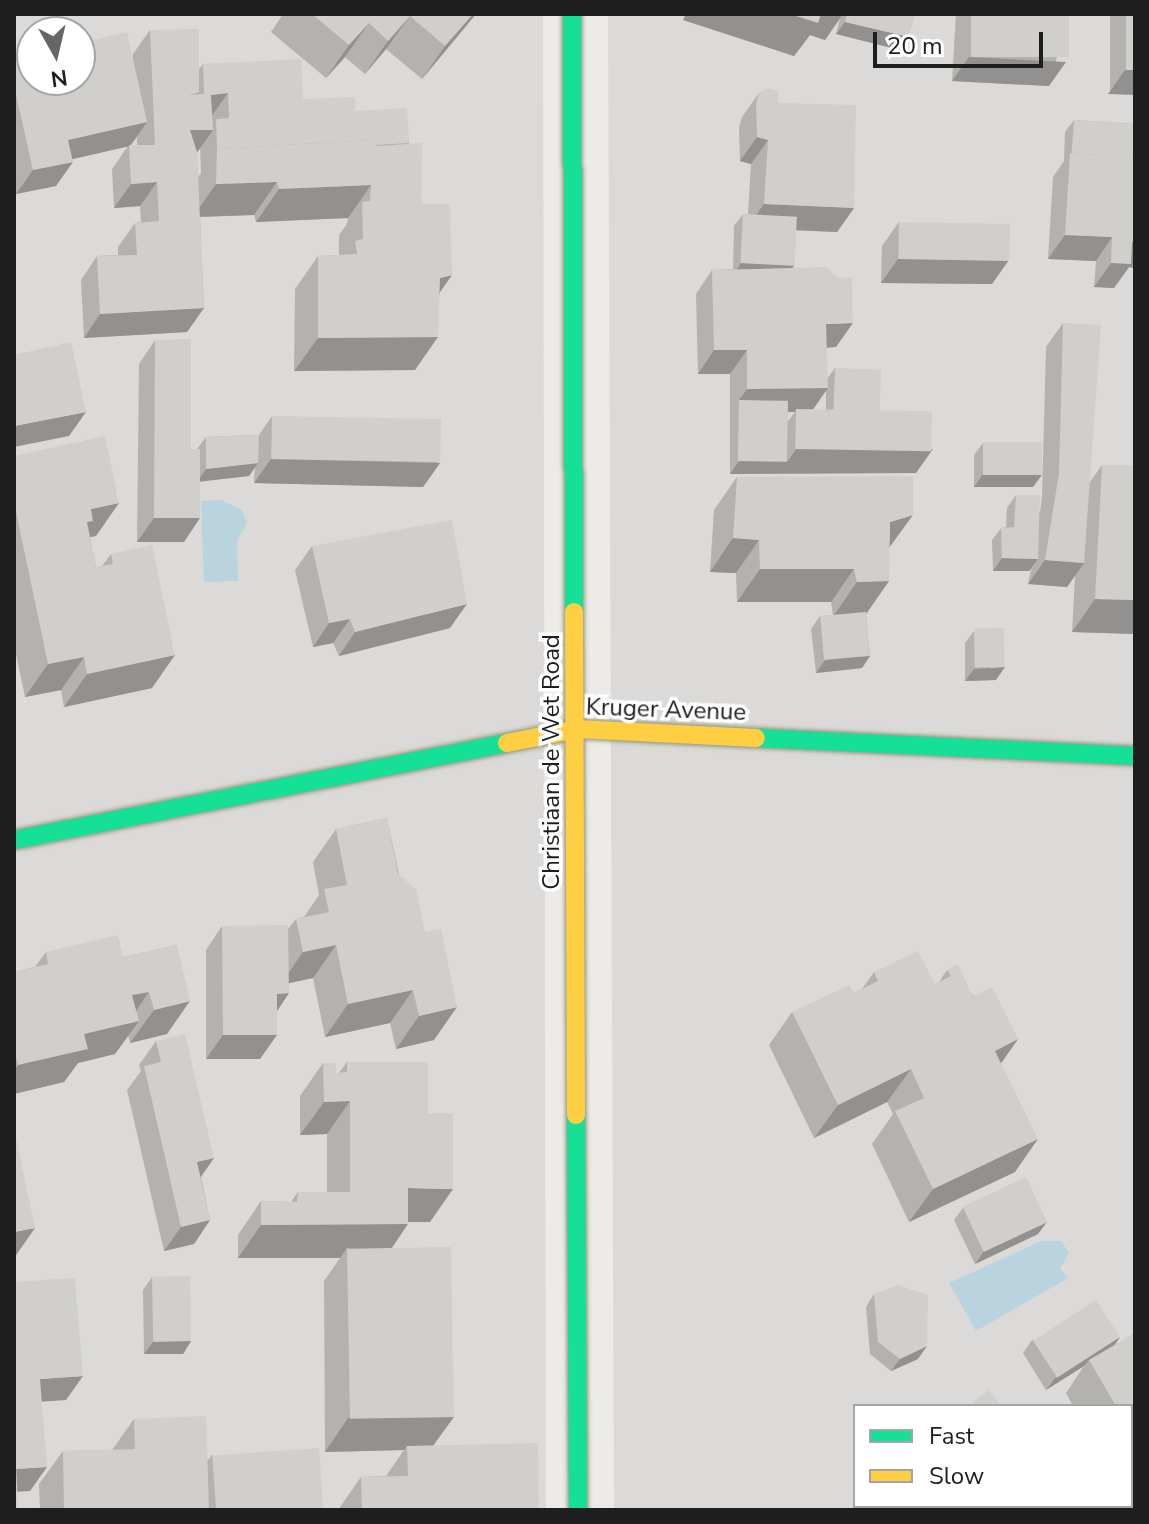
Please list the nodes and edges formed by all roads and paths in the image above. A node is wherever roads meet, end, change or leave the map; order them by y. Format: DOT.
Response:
graph roads {
  1 [pos="572,14"];
  2 [pos="577,729"];
  3 [pos="1135,756"];
  4 [pos="14,840"];
  5 [pos="578,1510"];
  1 -- 2 [label="main road, Christiaan de Wet Road"];
  2 -- 3 [label="main road, Kruger Avenue"];
  2 -- 4 [label="main road, Kruger Avenue"];
  2 -- 5 [label="main road, Christiaan de Wet Road"];
}
